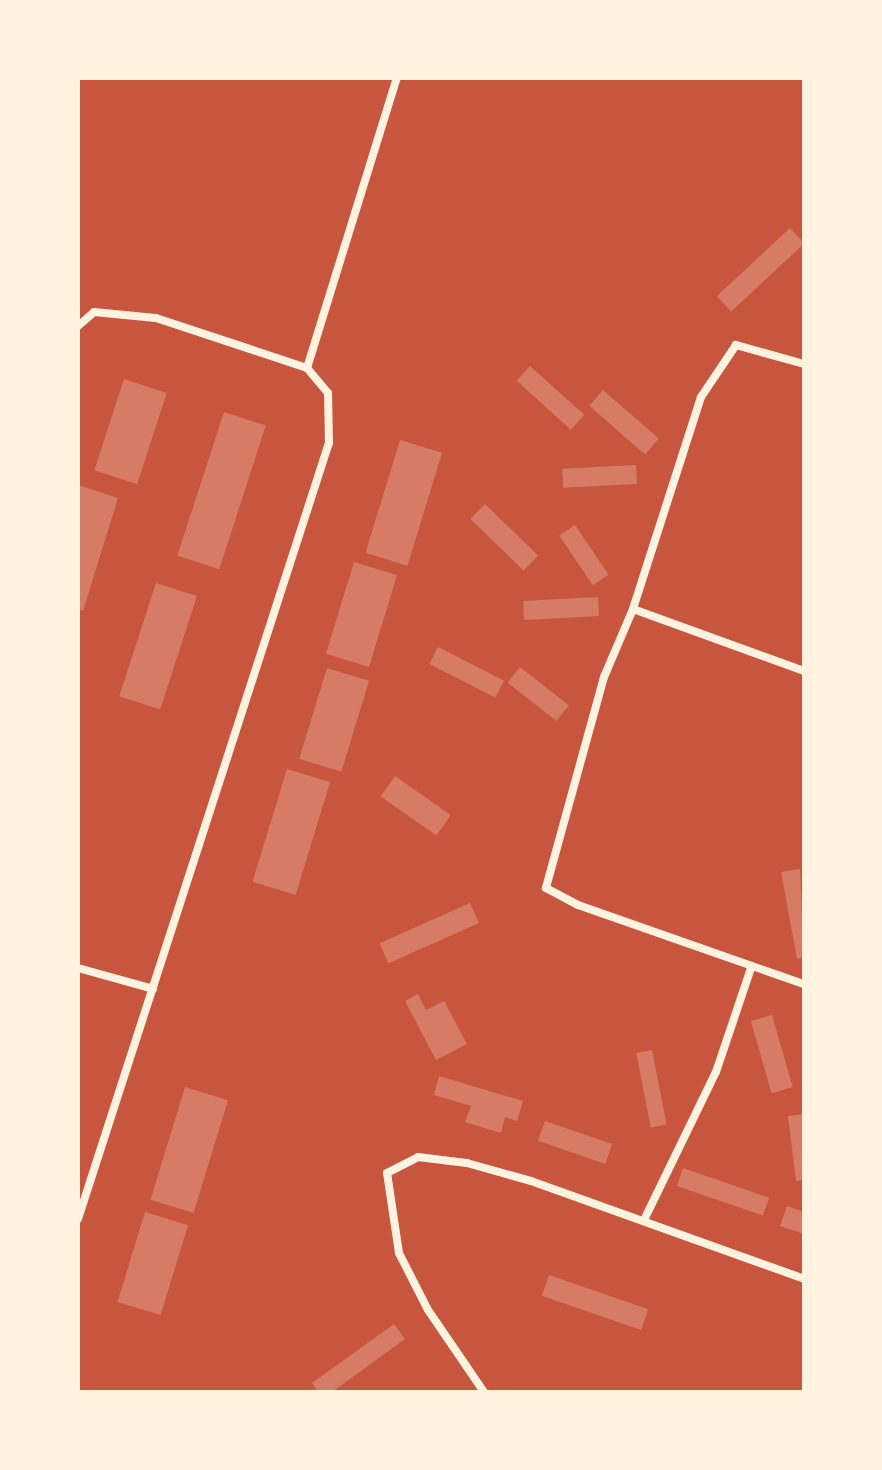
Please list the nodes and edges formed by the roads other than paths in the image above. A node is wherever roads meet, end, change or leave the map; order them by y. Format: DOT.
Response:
graph roads {
  1 [pos="397,78"];
  2 [pos="78,326"];
  3 [pos="804,364"];
  4 [pos="307,368"];
  5 [pos="633,609"];
  6 [pos="804,671"];
  7 [pos="78,968"];
  8 [pos="751,968"];
  9 [pos="804,984"];
  10 [pos="153,989"];
  11 [pos="645,1218"];
  12 [pos="78,1219"];
  13 [pos="804,1279"];
  14 [pos="484,1392"];
  1 -- 4 [label="street"];
  2 -- 4 [label="street"];
  3 -- 5 [label="street"];
  4 -- 10 [label="street"];
  5 -- 6 [label="street"];
  5 -- 8 [label="street"];
  7 -- 10 [label="street"];
  8 -- 9 [label="street"];
  8 -- 11 [label="street"];
  10 -- 12 [label="street"];
  11 -- 13 [label="street"];
  11 -- 14 [label="street"];
}
